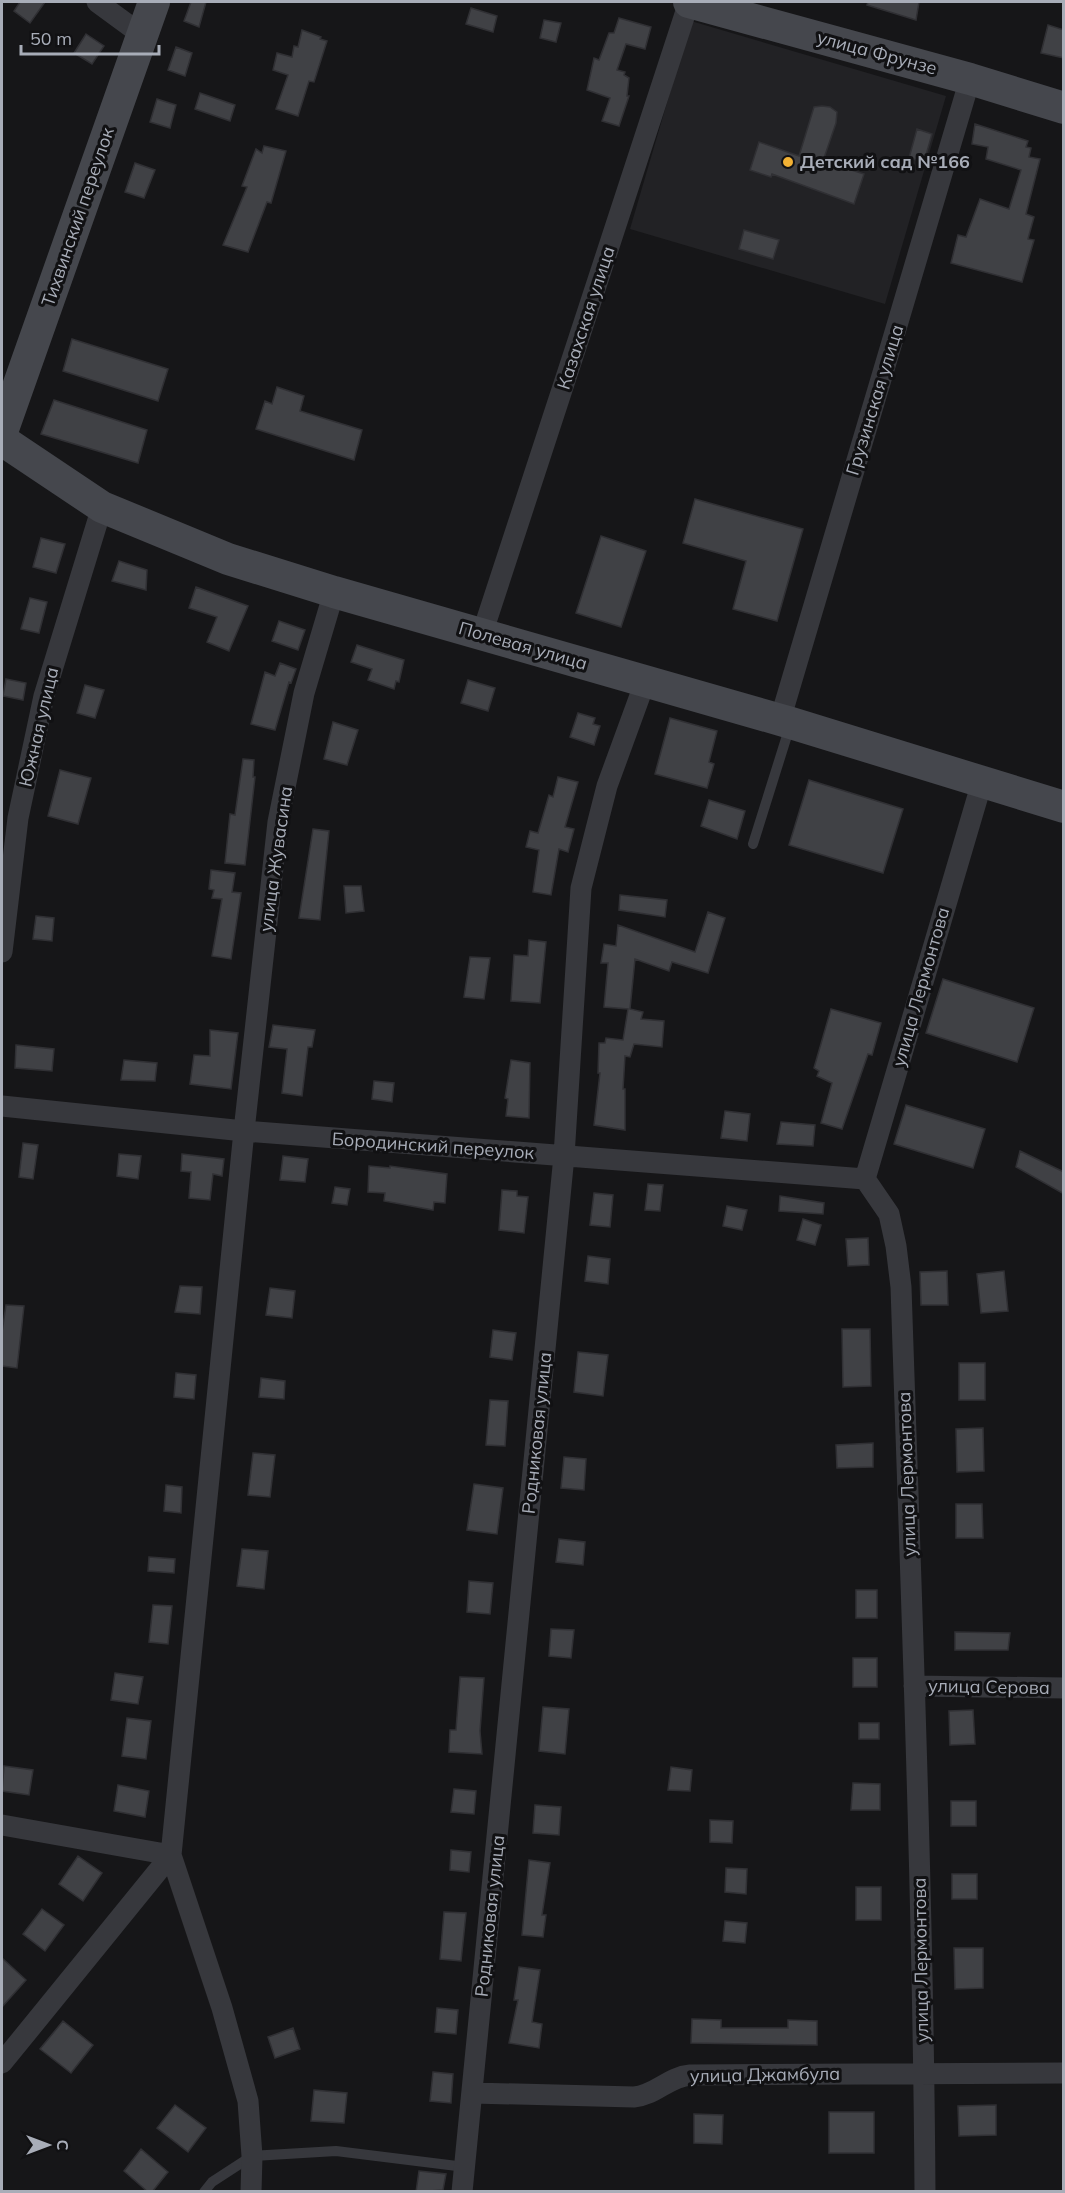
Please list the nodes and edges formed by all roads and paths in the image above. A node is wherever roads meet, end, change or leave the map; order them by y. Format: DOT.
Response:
graph roads {
  1 [pos="97,2"];
  2 [pos="154,2"];
  3 [pos="689,2"];
  4 [pos="142,34"];
  5 [pos="970,79"];
  6 [pos="1064,108"];
  7 [pos="2,432"];
  8 [pos="2,440"];
  9 [pos="102,507"];
  10 [pos="334,592"];
  11 [pos="482,634"];
  12 [pos="645,682"];
  13 [pos="786,722"];
  14 [pos="982,782"];
  15 [pos="1064,807"];
  16 [pos="753,844"];
  17 [pos="2,952"];
  18 [pos="2,1106"];
  19 [pos="244,1131"];
  20 [pos="564,1156"];
  21 [pos="865,1179"];
  22 [pos="914,1686"];
  23 [pos="1064,1688"];
  24 [pos="2,1825"];
  25 [pos="171,1855"];
  26 [pos="2,2062"];
  27 [pos="924,2073"];
  28 [pos="1064,2073"];
  29 [pos="473,2093"];
  30 [pos="252,2156"];
  31 [pos="465,2167"];
  32 [pos="204,2192"];
  33 [pos="251,2192"];
  34 [pos="462,2192"];
  35 [pos="925,2192"];
  1 -- 4 [label="street"];
  2 -- 4 [label="street, Тихвинский переулок"];
  3 -- 5 [label="street, улица Фрунзе"];
  3 -- 11 [label="street, Казахская улица"];
  4 -- 7 [label="street, Тихвинский переулок"];
  5 -- 6 [label="street, улица Фрунзе"];
  5 -- 13 [label="street, Грузинская улица"];
  8 -- 9 [label="street, Полевая улица"];
  9 -- 10 [label="street, Полевая улица"];
  9 -- 17 [label="street, Южная улица"];
  10 -- 11 [label="street, Полевая улица"];
  10 -- 19 [label="street, улица Жувасина"];
  11 -- 12 [label="street, Полевая улица"];
  12 -- 13 [label="street, Полевая улица"];
  12 -- 20 [label="street, Родниковая улица"];
  13 -- 14 [label="street, Полевая улица"];
  13 -- 16 [label="lane"];
  14 -- 15 [label="street, Полевая улица"];
  14 -- 21 [label="street, улица Лермонтова"];
  18 -- 19 [label="street, Бородинский переулок"];
  19 -- 20 [label="street, Бородинский переулок"];
  19 -- 25 [label="street, улица Жувасина"];
  20 -- 21 [label="street, Бородинский переулок"];
  20 -- 29 [label="street, Родниковая улица"];
  21 -- 22 [label="street, улица Лермонтова"];
  22 -- 23 [label="street, улица Серова"];
  22 -- 27 [label="street, улица Лермонтова"];
  24 -- 25 [label="street"];
  25 -- 26 [label="street"];
  25 -- 30 [label="street"];
  27 -- 28 [label="street, улица Джамбула"];
  27 -- 29 [label="street, улица Джамбула"];
  27 -- 35 [label="street, улица Лермонтова"];
  29 -- 31 [label="street, Родниковая улица"];
  30 -- 31 [label="lane"];
  30 -- 32 [label="lane"];
  30 -- 33 [label="street"];
  31 -- 34 [label="street, Родниковая улица"];
}
